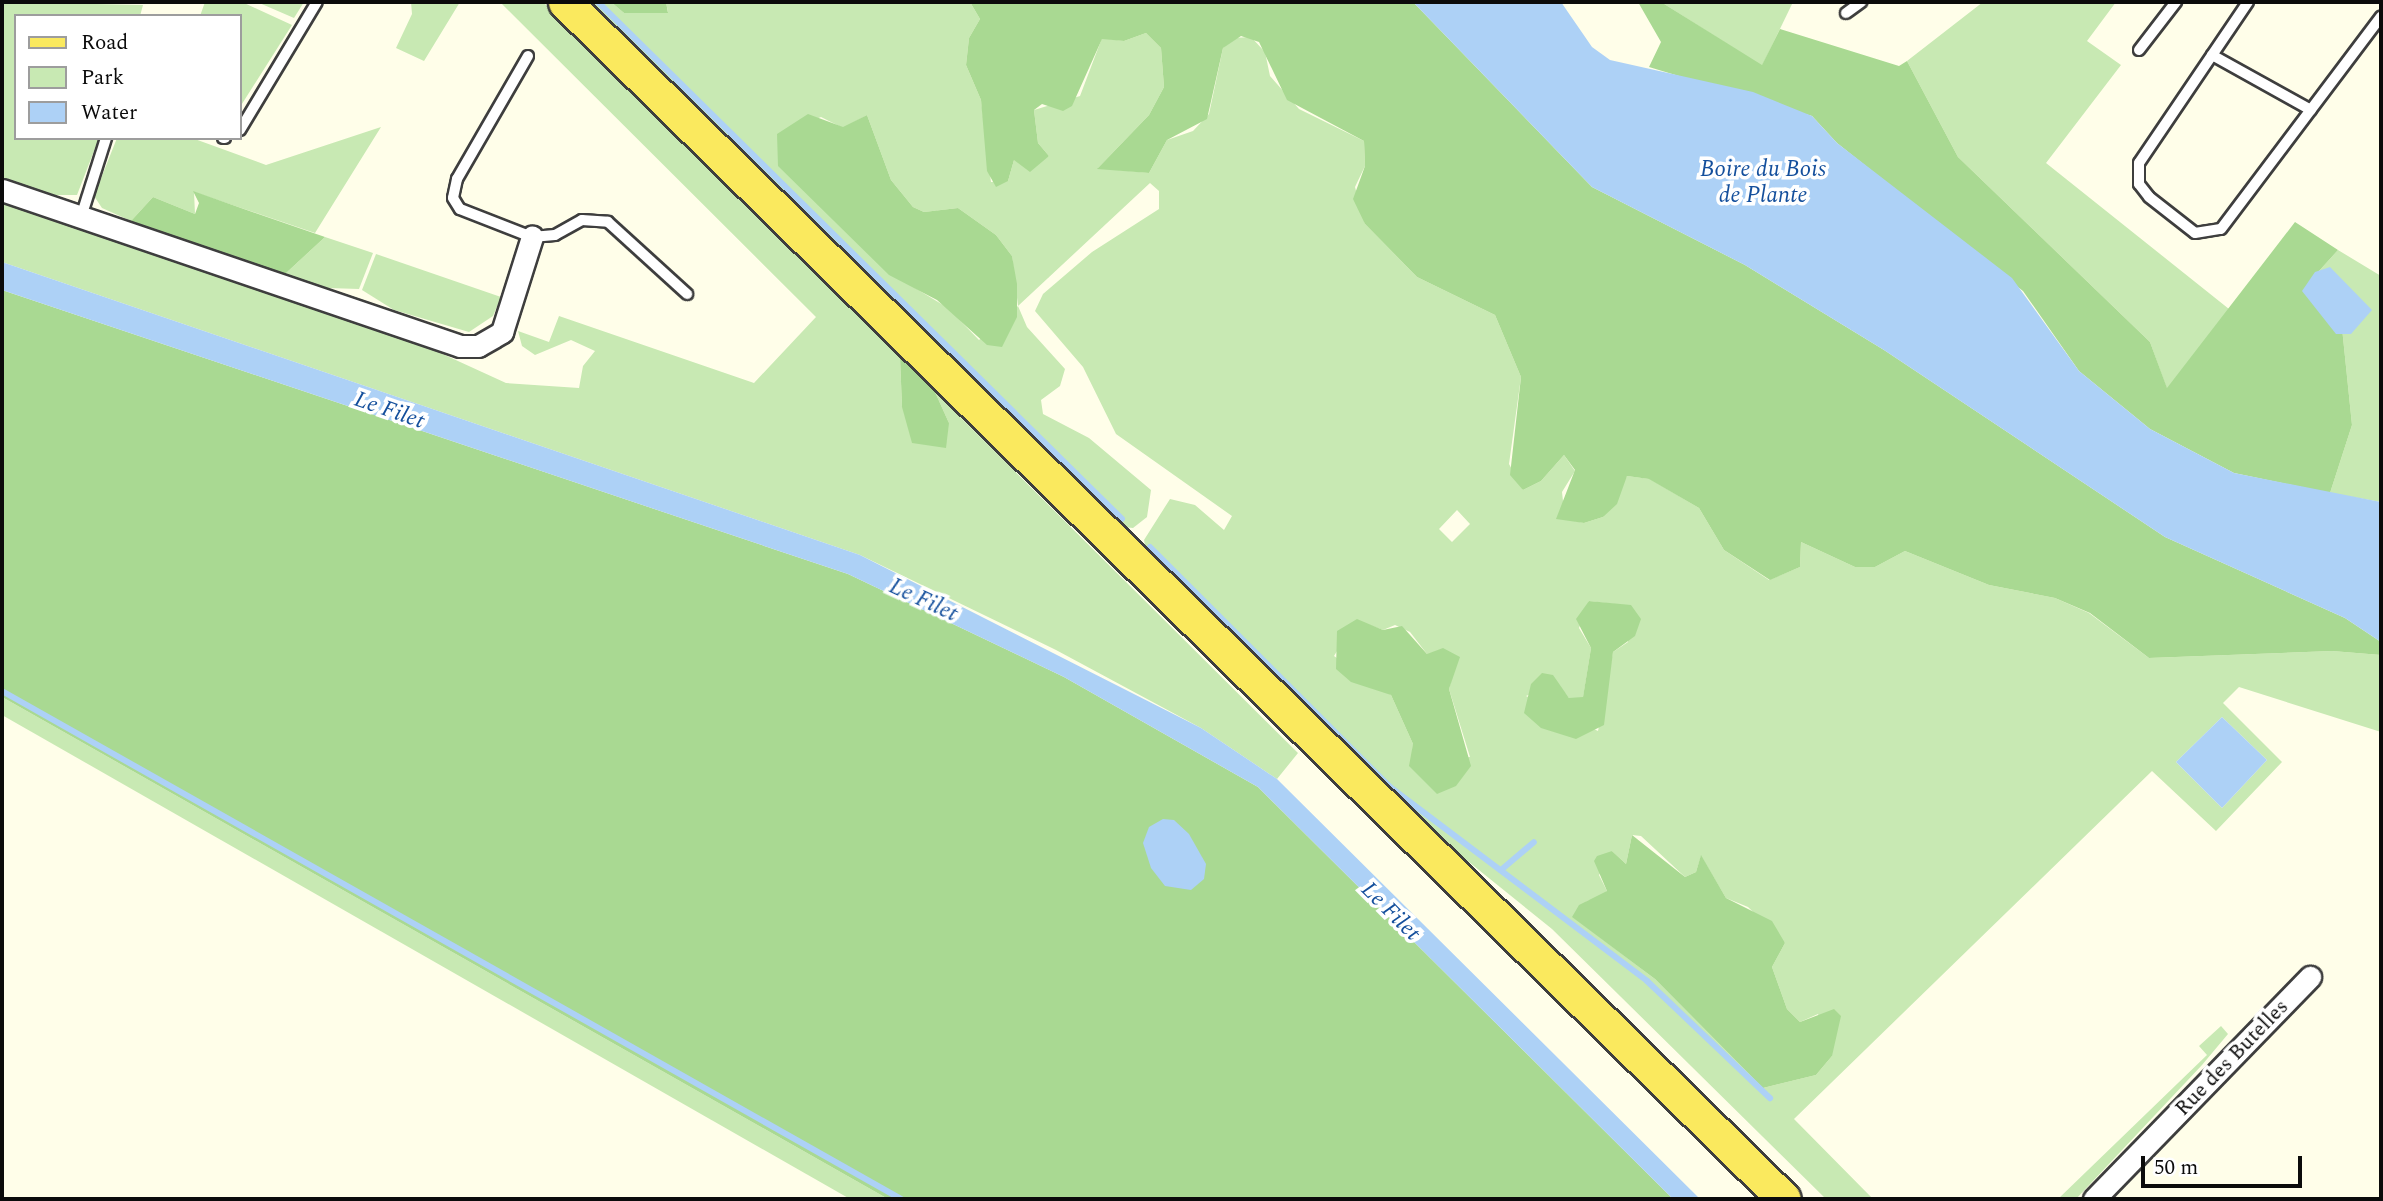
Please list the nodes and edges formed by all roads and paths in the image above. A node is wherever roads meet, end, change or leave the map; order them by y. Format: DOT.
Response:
graph roads {
  1 [pos="317,2"];
  2 [pos="565,2"];
  3 [pos="1861,2"];
  4 [pos="2176,2"];
  5 [pos="2248,2"];
  6 [pos="1846,13"];
  7 [pos="2381,17"];
  8 [pos="2139,50"];
  9 [pos="2212,55"];
  10 [pos="528,56"];
  11 [pos="2311,110"];
  12 [pos="242,127"];
  13 [pos="105,140"];
  14 [pos="2,190"];
  15 [pos="81,217"];
  16 [pos="532,237"];
  17 [pos="687,294"];
  18 [pos="2310,977"];
  19 [pos="1784,1199"];
  20 [pos="2094,1199"];
  1 -- 12 [label="lane"];
  2 -- 19 [label="main road"];
  3 -- 6 [label="lane"];
  4 -- 8 [label="lane"];
  5 -- 9 [label="lane"];
  7 -- 11 [label="lane"];
  9 -- 11 [label="lane"];
  9 -- 11 [label="lane"];
  10 -- 16 [label="lane"];
  13 -- 15 [label="lane"];
  14 -- 15 [label="street"];
  15 -- 16 [label="street"];
  16 -- 17 [label="lane"];
  18 -- 20 [label="street, Rue des Butelles"];
}
